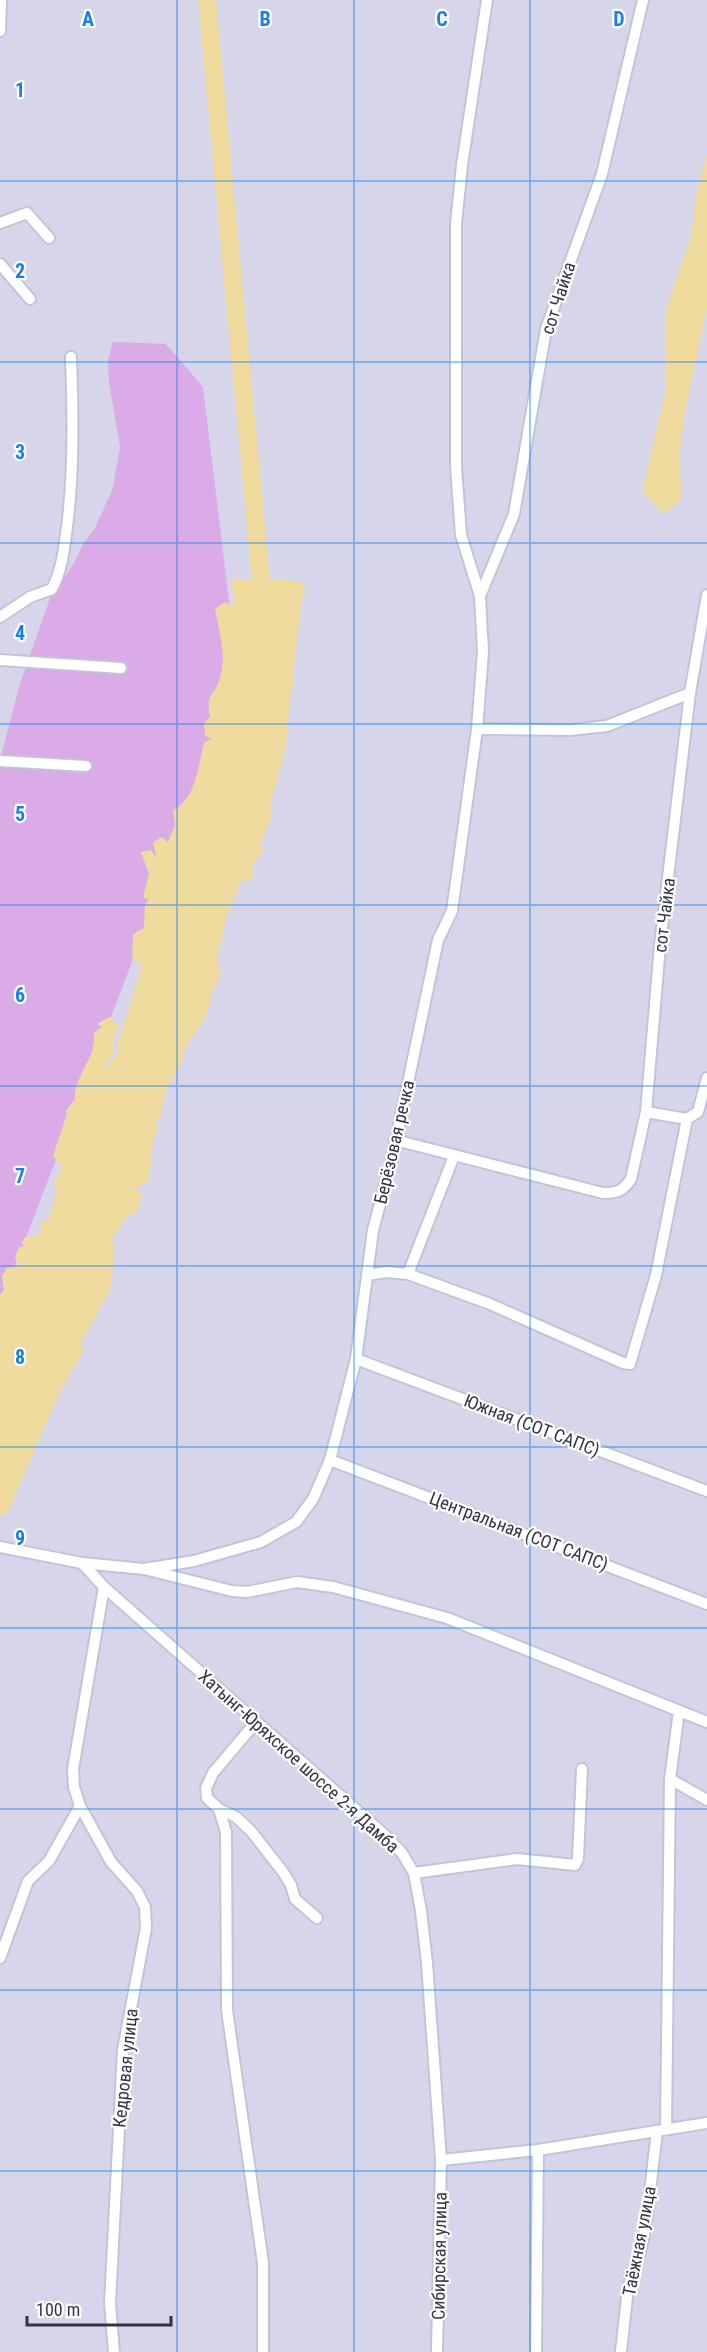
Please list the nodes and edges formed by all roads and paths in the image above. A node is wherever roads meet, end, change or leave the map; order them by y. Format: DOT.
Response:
graph roads {
  1 [pos="1,0"];
  2 [pos="487,0"];
  3 [pos="643,0"];
  4 [pos="0,31"];
  5 [pos="0,223"];
  6 [pos="49,238"];
  7 [pos="0,264"];
  8 [pos="30,299"];
  9 [pos="71,357"];
  10 [pos="707,595"];
  11 [pos="480,596"];
  12 [pos="0,617"];
  13 [pos="0,660"];
  14 [pos="121,668"];
  15 [pos="690,693"];
  16 [pos="477,729"];
  17 [pos="0,761"];
  18 [pos="86,766"];
  19 [pos="707,1078"];
  20 [pos="646,1112"];
  21 [pos="687,1119"];
  22 [pos="396,1140"];
  23 [pos="454,1156"];
  24 [pos="408,1274"];
  25 [pos="367,1275"];
  26 [pos="357,1359"];
  27 [pos="330,1460"];
  28 [pos="707,1491"];
  29 [pos="0,1548"];
  30 [pos="82,1563"];
  31 [pos="144,1569"];
  32 [pos="104,1587"];
  33 [pos="707,1604"];
  34 [pos="679,1711"];
  35 [pos="256,1722"];
  36 [pos="707,1722"];
  37 [pos="582,1769"];
  38 [pos="670,1779"];
  39 [pos="707,1800"];
  40 [pos="80,1806"];
  41 [pos="219,1809"];
  42 [pos="414,1873"];
  43 [pos="317,1918"];
  44 [pos="0,1958"];
  45 [pos="707,2123"];
  46 [pos="662,2130"];
  47 [pos="538,2150"];
  48 [pos="441,2160"];
  49 [pos="114,2352"];
  50 [pos="263,2352"];
  51 [pos="437,2352"];
  52 [pos="537,2352"];
  53 [pos="621,2352"];
  1 -- 4 [label="street"];
  2 -- 11 [label="street"];
  3 -- 11 [label="street, сот Чайка"];
  5 -- 6 [label="street"];
  7 -- 8 [label="street"];
  9 -- 12 [label="street"];
  10 -- 15 [label="street, сот Чайка"];
  11 -- 16 [label="street, Берёзовая речка"];
  13 -- 14 [label="street"];
  15 -- 16 [label="street"];
  15 -- 20 [label="street, сот Чайка"];
  16 -- 22 [label="street, Берёзовая речка"];
  17 -- 18 [label="street"];
  19 -- 21 [label="street"];
  20 -- 21 [label="street"];
  20 -- 23 [label="street, сот Чайка"];
  21 -- 24 [label="street"];
  22 -- 23 [label="street"];
  22 -- 25 [label="street, Берёзовая речка"];
  23 -- 24 [label="street"];
  24 -- 25 [label="street"];
  25 -- 26 [label="street, Берёзовая речка"];
  26 -- 27 [label="street, Берёзовая речка"];
  26 -- 28 [label="street, Южная (СОТ САПС)"];
  27 -- 31 [label="street, Берёзовая речка"];
  27 -- 33 [label="street, Центральная (СОТ САПС)"];
  29 -- 30 [label="street"];
  30 -- 31 [label="street"];
  30 -- 32 [label="street, Хатынг-Юряхское шоссе 2-я Дамба"];
  31 -- 34 [label="street"];
  32 -- 35 [label="street, Хатынг-Юряхское шоссе 2-я Дамба"];
  32 -- 40 [label="street, Кедровая улица"];
  34 -- 36 [label="street"];
  34 -- 38 [label="street, Таёжная улица"];
  35 -- 41 [label="street"];
  35 -- 42 [label="street, Хатынг-Юряхское шоссе 2-я Дамба"];
  37 -- 42 [label="street"];
  38 -- 39 [label="street"];
  38 -- 46 [label="street, Таёжная улица"];
  40 -- 44 [label="street"];
  40 -- 49 [label="street, Кедровая улица"];
  41 -- 43 [label="street"];
  41 -- 50 [label="street"];
  42 -- 48 [label="street, Хатынг-Юряхское шоссе 2-я Дамба"];
  45 -- 46 [label="street"];
  46 -- 47 [label="street"];
  46 -- 53 [label="street, Таёжная улица"];
  47 -- 48 [label="street"];
  47 -- 52 [label="street"];
  48 -- 51 [label="street, Сибирская улица"];
}
